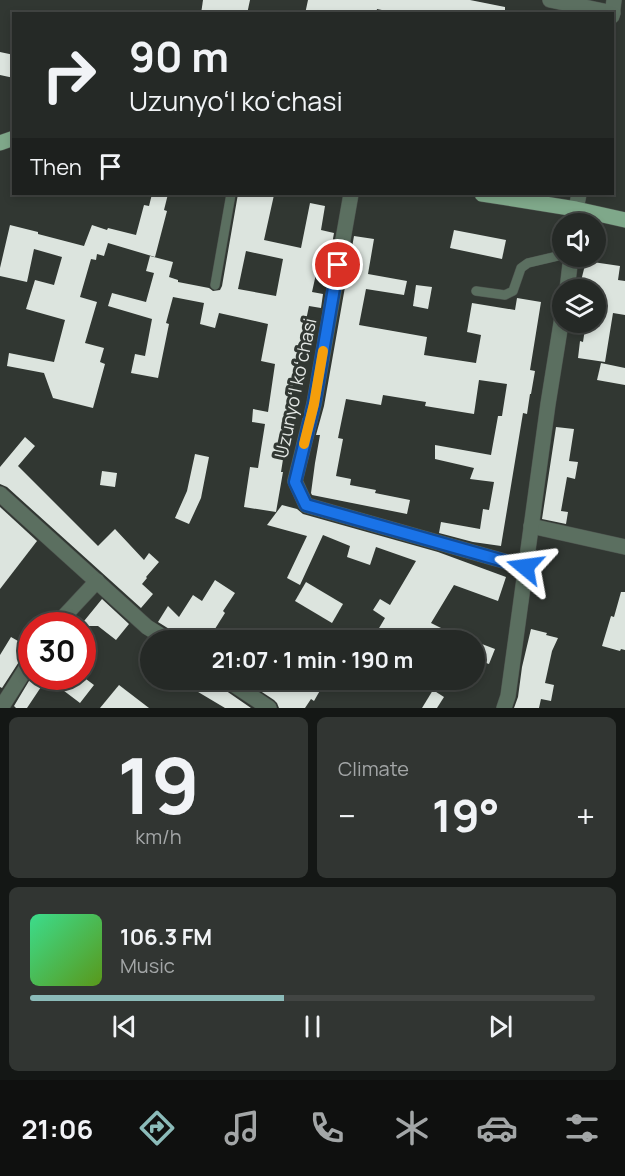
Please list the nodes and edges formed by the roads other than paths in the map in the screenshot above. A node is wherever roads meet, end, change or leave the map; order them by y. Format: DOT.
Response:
graph roads {
  1 [pos="549,0"];
  2 [pos="613,10"];
  3 [pos="231,195"];
  4 [pos="351,195"];
  5 [pos="486,195"];
  6 [pos="579,195"];
  7 [pos="563,213"];
  8 [pos="576,213"];
  9 [pos="606,218"];
  10 [pos="625,220"];
  11 [pos="552,257"];
  12 [pos="215,285"];
  13 [pos="476,291"];
  14 [pos="559,333"];
  15 [pos="0,494"];
  16 [pos="531,526"];
  17 [pos="625,548"];
  18 [pos="525,567"];
  19 [pos="97,581"];
  20 [pos="69,612"];
  21 [pos="152,630"];
  22 [pos="18,681"];
  23 [pos="242,690"];
  24 [pos="1,708"];
  25 [pos="269,708"];
  26 [pos="504,708"];
  1 -- 2 [label="street"];
  3 -- 12 [label="lane"];
  4 -- 18 [label="street, Uzunyoʻl koʻchasi"];
  5 -- 7 [label="main road"];
  6 -- 8 [label="street"];
  9 -- 10 [label="main road"];
  11 -- 13 [label="lane"];
  14 -- 16 [label="street"];
  15 -- 19 [label="street"];
  16 -- 17 [label="street"];
  16 -- 18 [label="street"];
  18 -- 26 [label="street"];
  19 -- 20 [label="street"];
  19 -- 21 [label="street"];
  22 -- 24 [label="street"];
  23 -- 25 [label="street"];
}
